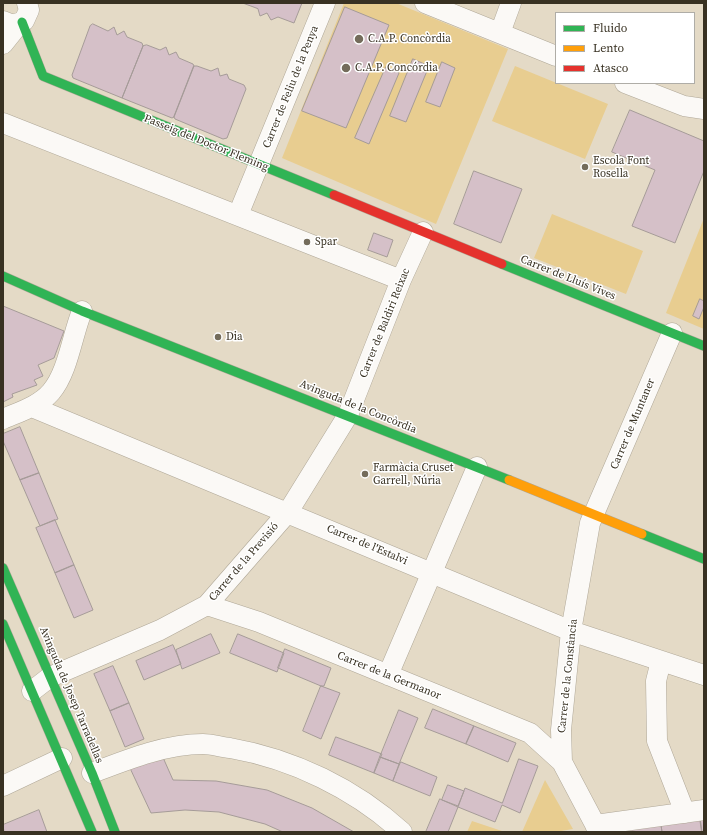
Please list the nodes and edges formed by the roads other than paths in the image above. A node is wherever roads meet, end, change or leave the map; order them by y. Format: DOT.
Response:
graph roads {
  1 [pos="325,3"];
  2 [pos="425,3"];
  3 [pos="511,3"];
  4 [pos="22,14"];
  5 [pos="500,33"];
  6 [pos="3,44"];
  7 [pos="555,56"];
  8 [pos="628,84"];
  9 [pos="704,109"];
  10 [pos="3,122"];
  11 [pos="259,165"];
  12 [pos="238,215"];
  13 [pos="423,232"];
  14 [pos="3,276"];
  15 [pos="401,280"];
  16 [pos="82,311"];
  17 [pos="672,333"];
  18 [pos="704,346"];
  19 [pos="32,407"];
  20 [pos="348,415"];
  21 [pos="3,419"];
  22 [pos="477,467"];
  23 [pos="288,512"];
  24 [pos="595,514"];
  25 [pos="704,559"];
  26 [pos="3,568"];
  27 [pos="432,572"];
  28 [pos="207,606"];
  29 [pos="3,624"];
  30 [pos="571,631"];
  31 [pos="661,661"];
  32 [pos="388,675"];
  33 [pos="704,675"];
  34 [pos="50,677"];
  35 [pos="32,691"];
  36 [pos="62,758"];
  37 [pos="562,762"];
  38 [pos="92,773"];
  39 [pos="3,786"];
  40 [pos="704,810"];
  41 [pos="685,812"];
  42 [pos="597,829"];
  43 [pos="92,832"];
  44 [pos="114,832"];
  45 [pos="402,832"];
  1 -- 11 [label="street, Carrer de Feliu de la Penya"];
  2 -- 5 [label="street"];
  3 -- 5 [label="street"];
  4 -- 6 [label="street"];
  4 -- 11 [label="street, Passeig del Doctor Fleming"];
  5 -- 7 [label="street"];
  8 -- 9 [label="street"];
  10 -- 12 [label="street"];
  11 -- 12 [label="street, Carrer de Feliu de la Penya"];
  11 -- 13 [label="street, Passeig del Doctor Fleming"];
  12 -- 15 [label="street"];
  13 -- 15 [label="street, Carrer de Baldiri Reixac"];
  13 -- 17 [label="street, Carrer de Lluís Vives"];
  14 -- 16 [label="street, Avinguda de la Concòrdia"];
  15 -- 20 [label="street, Carrer de Baldiri Reixac"];
  16 -- 19 [label="street"];
  16 -- 20 [label="street, Avinguda de la Concòrdia"];
  17 -- 18 [label="street, Carrer de Lluís Vives"];
  17 -- 24 [label="street, Carrer de Muntaner"];
  19 -- 21 [label="street"];
  19 -- 23 [label="street, Carrer de l'Estalvi"];
  20 -- 22 [label="street, Avinguda de la Concòrdia"];
  20 -- 23 [label="street, Carrer de la Previsió"];
  22 -- 24 [label="street, Avinguda de la Concòrdia"];
  22 -- 27 [label="street"];
  23 -- 27 [label="street, Carrer de l'Estalvi"];
  23 -- 28 [label="street, Carrer de la Previsió"];
  24 -- 25 [label="street, Avinguda de la Concòrdia"];
  24 -- 30 [label="street, Carrer de la Constància"];
  26 -- 34 [label="street, Avinguda de Josep Tarradellas"];
  27 -- 30 [label="street, Carrer de l'Estalvi"];
  27 -- 32 [label="street"];
  28 -- 32 [label="street, Carrer de la Germanor"];
  28 -- 34 [label="street, Carrer de la Previsió"];
  29 -- 35 [label="street"];
  30 -- 31 [label="street, Carrer de l'Estalvi"];
  30 -- 37 [label="street, Carrer de la Constància"];
  31 -- 33 [label="street, Carrer de l'Estalvi"];
  31 -- 41 [label="street"];
  32 -- 37 [label="street, Carrer de la Germanor"];
  34 -- 35 [label="street, Carrer de la Previsió"];
  34 -- 38 [label="street, Avinguda de Josep Tarradellas"];
  35 -- 36 [label="street"];
  36 -- 39 [label="street"];
  36 -- 43 [label="street"];
  37 -- 42 [label="street, Carrer de la Constància"];
  38 -- 44 [label="street, Avinguda de Josep Tarradellas"];
  38 -- 45 [label="street"];
  40 -- 41 [label="street"];
  41 -- 42 [label="street"];
}
